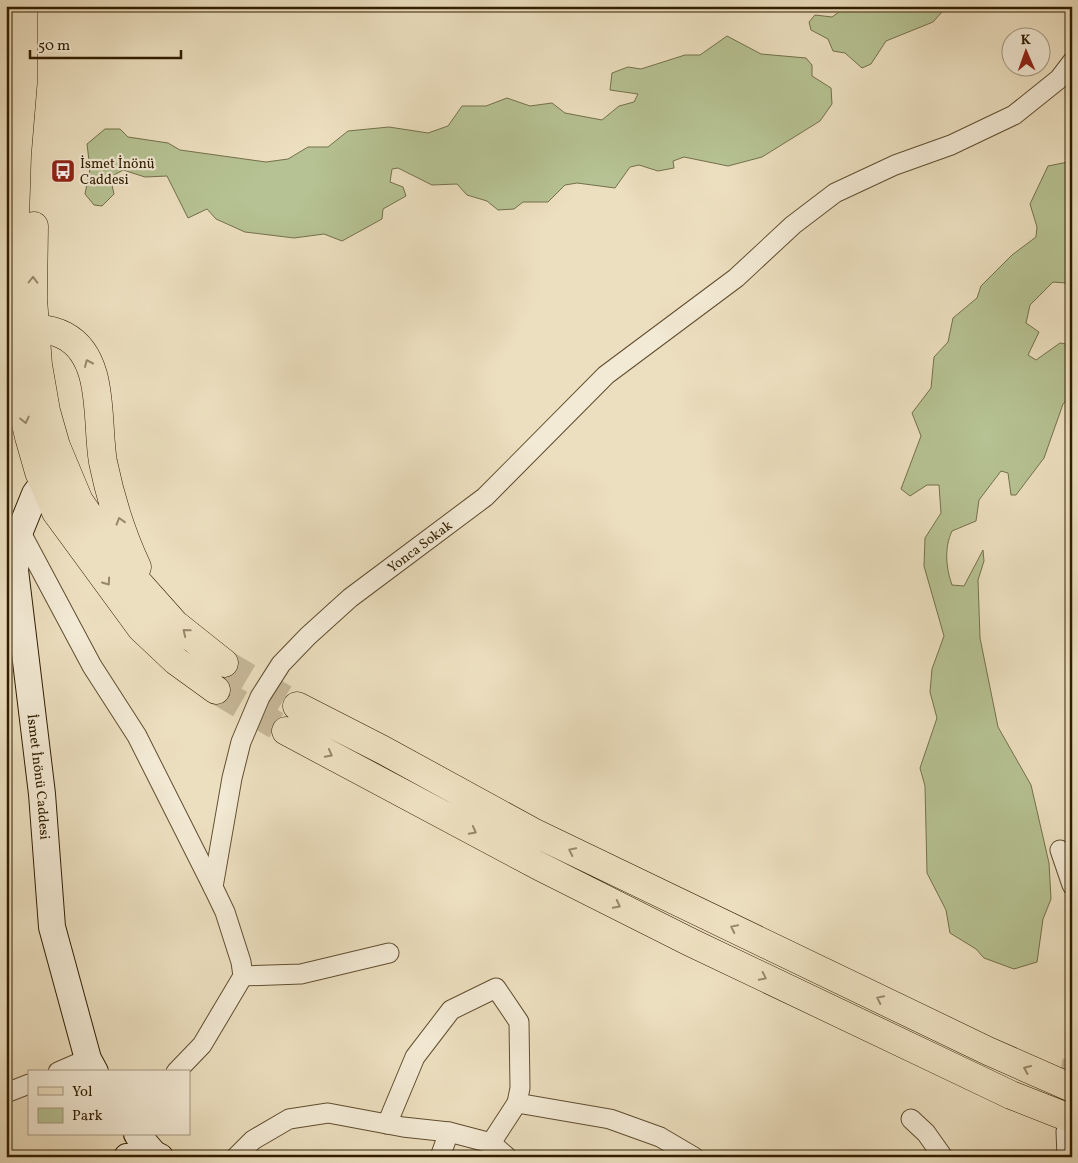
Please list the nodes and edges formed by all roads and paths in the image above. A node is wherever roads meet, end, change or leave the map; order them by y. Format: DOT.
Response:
graph roads {
  1 [pos="23,6"];
  2 [pos="1072,62"];
  3 [pos="24,333"];
  4 [pos="62,462"];
  5 [pos="43,483"];
  6 [pos="20,531"];
  7 [pos="153,599"];
  8 [pos="224,663"];
  9 [pos="216,690"];
  10 [pos="297,706"];
  11 [pos="286,731"];
  12 [pos="1060,850"];
  13 [pos="1072,885"];
  14 [pos="213,887"];
  15 [pos="390,953"];
  16 [pos="244,976"];
  17 [pos="92,1065"];
  18 [pos="68,1070"];
  19 [pos="178,1070"];
  20 [pos="28,1084"];
  21 [pos="1072,1088"];
  22 [pos="6,1093"];
  23 [pos="517,1103"];
  24 [pos="911,1119"];
  25 [pos="387,1124"];
  26 [pos="1069,1125"];
  27 [pos="449,1132"];
  28 [pos="125,1136"];
  29 [pos="139,1136"];
  30 [pos="491,1143"];
  31 [pos="157,1155"];
  32 [pos="115,1157"];
  33 [pos="127,1157"];
  34 [pos="236,1157"];
  35 [pos="440,1157"];
  36 [pos="507,1157"];
  37 [pos="694,1157"];
  38 [pos="943,1157"];
  39 [pos="1067,1157"];
  1 -- 3 [label="main road"];
  2 -- 14 [label="street, Yonca Sokak"];
  3 -- 4 [label="main road"];
  3 -- 5 [label="main road, one-way"];
  7 -- 3 [label="main road, one-way"];
  4 -- 5 [label="main road"];
  4 -- 7 [label="main road"];
  5 -- 6 [label="street, İsmet İnönü Caddesi"];
  5 -- 9 [label="main road, one-way"];
  6 -- 14 [label="street"];
  6 -- 17 [label="street, İsmet İnönü Caddesi"];
  8 -- 7 [label="main road, one-way"];
  21 -- 10 [label="main road, one-way"];
  11 -- 26 [label="main road, one-way"];
  12 -- 13 [label="street"];
  14 -- 16 [label="street"];
  15 -- 16 [label="street"];
  16 -- 19 [label="street"];
  17 -- 18 [label="street"];
  20 -- 22 [label="street"];
  23 -- 25 [label="street"];
  23 -- 30 [label="street"];
  23 -- 37 [label="street"];
  24 -- 38 [label="street"];
  25 -- 27 [label="street"];
  25 -- 34 [label="street"];
  26 -- 39 [label="street"];
  27 -- 30 [label="street"];
  27 -- 35 [label="street"];
  28 -- 32 [label="street"];
  29 -- 31 [label="street"];
  30 -- 36 [label="street"];
  31 -- 33 [label="street"];
}
